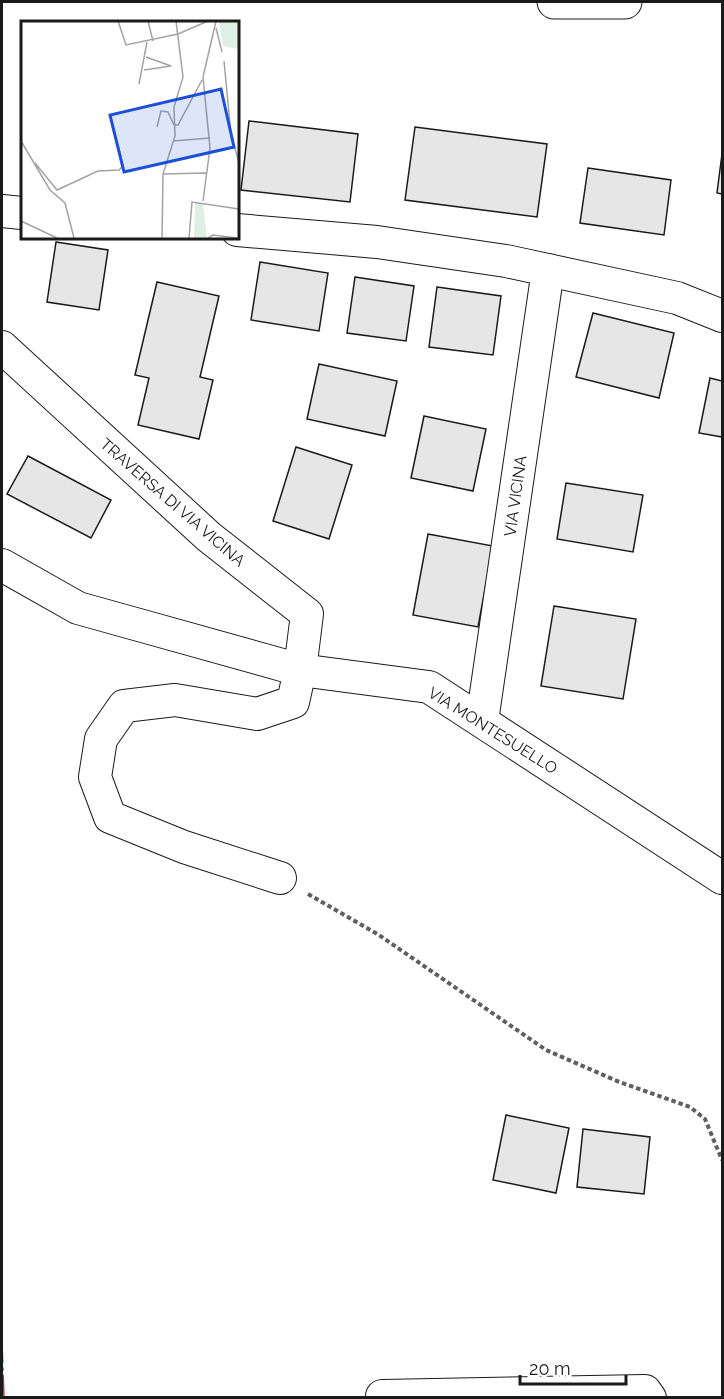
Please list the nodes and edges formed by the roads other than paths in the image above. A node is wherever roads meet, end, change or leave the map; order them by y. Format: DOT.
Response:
graph roads {
  1 [pos="554,2"];
  2 [pos="625,2"];
  3 [pos="2,211"];
  4 [pos="21,213"];
  5 [pos="238,230"];
  6 [pos="548,270"];
  7 [pos="723,316"];
  8 [pos="2,347"];
  9 [pos="2,565"];
  10 [pos="300,670"];
  11 [pos="482,721"];
  12 [pos="280,878"];
  13 [pos="723,878"];
  14 [pos="382,1396"];
  15 [pos="650,1398"];
  1 -- 2 [label="street"];
  3 -- 4 [label="street"];
  5 -- 6 [label="street"];
  6 -- 7 [label="street"];
  6 -- 11 [label="street, VIA VICINA"];
  8 -- 10 [label="street, TRAVERSA DI VIA VICINA"];
  9 -- 10 [label="street, VIA MONTESUELLO"];
  10 -- 11 [label="street, VIA MONTESUELLO"];
  10 -- 12 [label="street"];
  11 -- 13 [label="street, VIA MONTESUELLO"];
  14 -- 15 [label="street"];
}
